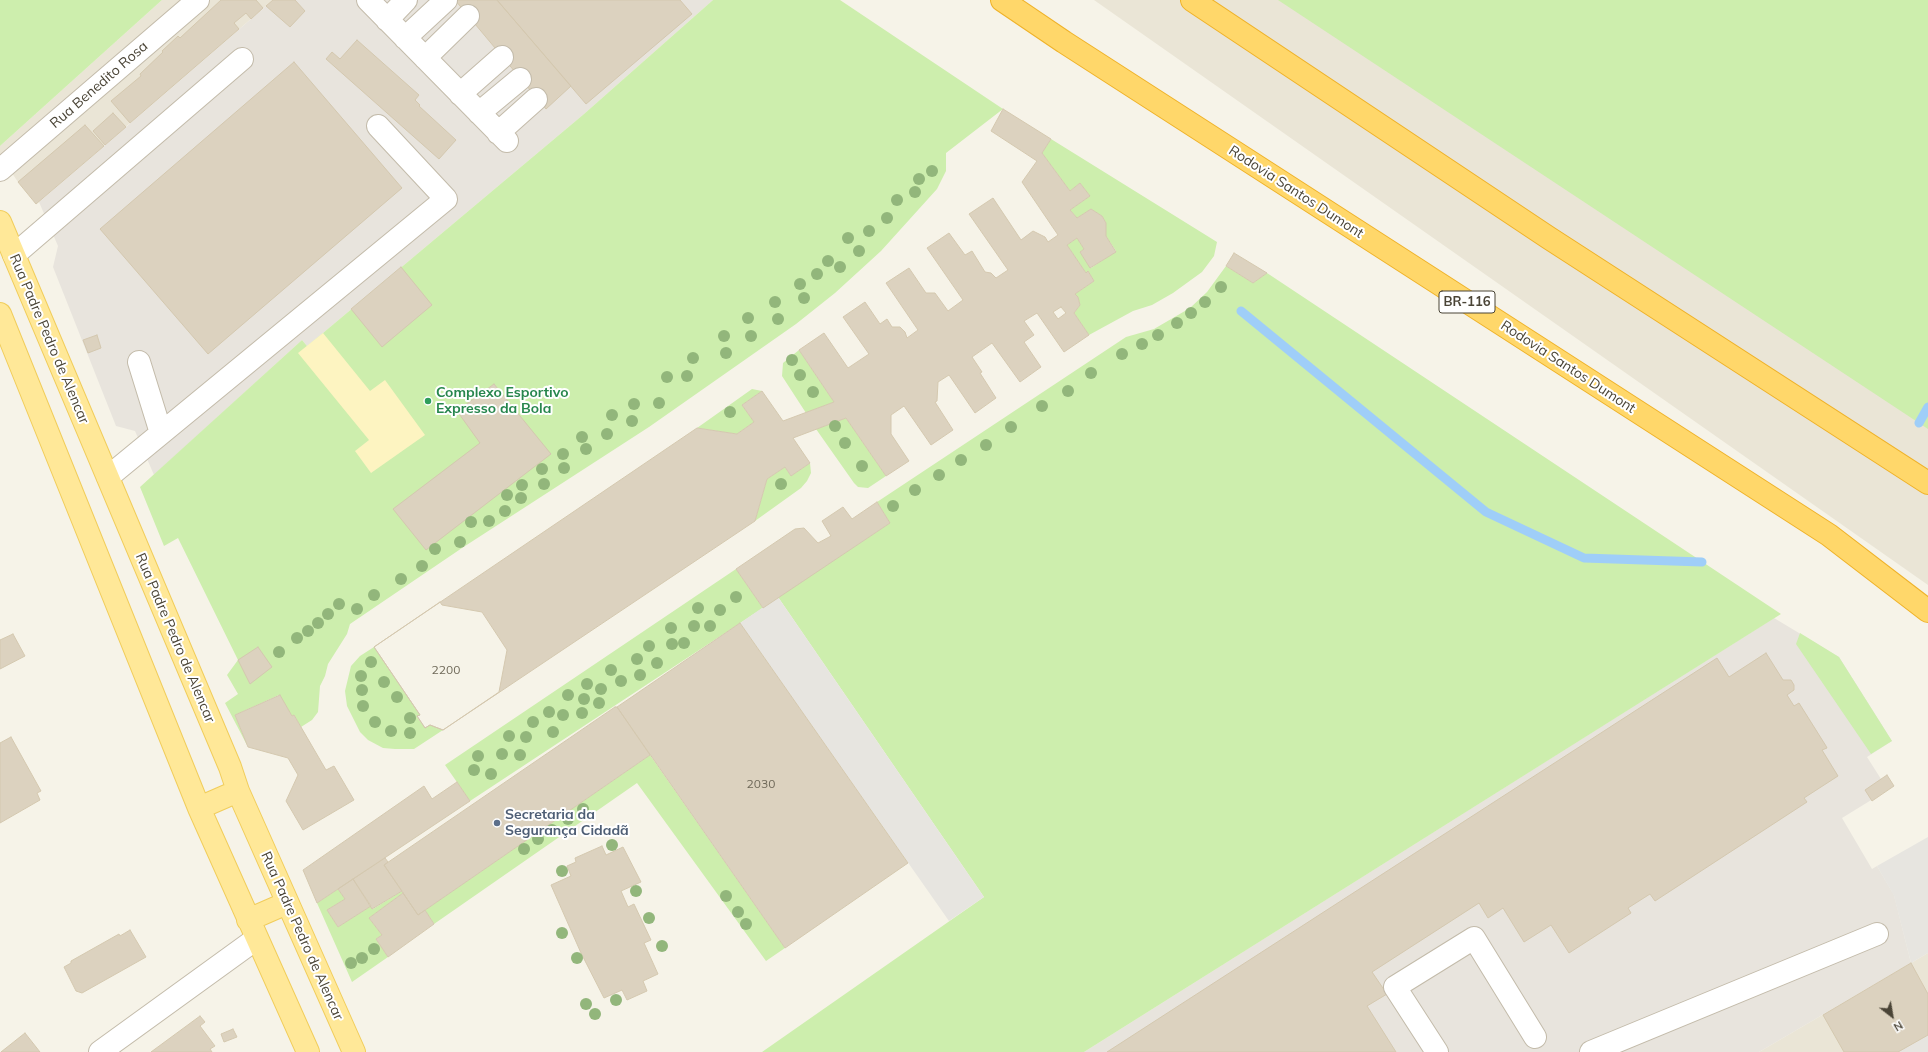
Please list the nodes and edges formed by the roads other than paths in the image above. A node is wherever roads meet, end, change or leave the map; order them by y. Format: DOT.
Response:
graph roads {
  1 [pos="198,0"];
  2 [pos="368,0"];
  3 [pos="406,0"];
  4 [pos="446,0"];
  5 [pos="1002,0"];
  6 [pos="1192,0"];
  7 [pos="1214,6"];
  8 [pos="468,16"];
  9 [pos="387,20"];
  10 [pos="405,38"];
  11 [pos="502,57"];
  12 [pos="425,58"];
  13 [pos="242,59"];
  14 [pos="520,79"];
  15 [pos="460,94"];
  16 [pos="536,99"];
  17 [pos="479,113"];
  18 [pos="378,126"];
  19 [pos="0,170"];
  20 [pos="0,222"];
  21 [pos="14,255"];
  22 [pos="0,314"];
  23 [pos="139,362"];
  24 [pos="162,433"];
  25 [pos="108,477"];
  26 [pos="1928,483"];
  27 [pos="1928,611"];
  28 [pos="238,791"];
  29 [pos="199,808"];
  30 [pos="287,903"];
  31 [pos="252,929"];
  32 [pos="1877,934"];
  33 [pos="1535,1037"];
  34 [pos="100,1052"];
  35 [pos="308,1052"];
  36 [pos="354,1052"];
  37 [pos="1437,1052"];
  38 [pos="1591,1052"];
  1 -- 19 [label="street, Rua Benedito Rosa"];
  2 -- 9 [label="street"];
  3 -- 9 [label="street"];
  4 -- 10 [label="street"];
  5 -- 27 [label="highway, Rodovia Santos Dumont / BR-116"];
  6 -- 7 [label="highway"];
  7 -- 26 [label="highway"];
  8 -- 12 [label="street"];
  9 -- 10 [label="street"];
  10 -- 12 [label="street"];
  11 -- 15 [label="street"];
  12 -- 15 [label="street"];
  13 -- 21 [label="street"];
  14 -- 17 [label="street"];
  15 -- 17 [label="street"];
  16 -- 17 [label="street"];
  18 -- 24 [label="street"];
  20 -- 21 [label="main road, Rua Padre Pedro de Alencar"];
  21 -- 25 [label="main road, Rua Padre Pedro de Alencar"];
  22 -- 29 [label="main road"];
  23 -- 24 [label="street"];
  24 -- 25 [label="street"];
  25 -- 28 [label="main road, Rua Padre Pedro de Alencar"];
  28 -- 29 [label="main road"];
  28 -- 30 [label="main road, Rua Padre Pedro de Alencar"];
  29 -- 31 [label="main road"];
  30 -- 31 [label="main road"];
  30 -- 36 [label="main road, Rua Padre Pedro de Alencar"];
  31 -- 34 [label="street"];
  31 -- 35 [label="main road"];
  32 -- 38 [label="street"];
  33 -- 37 [label="street"];
}
